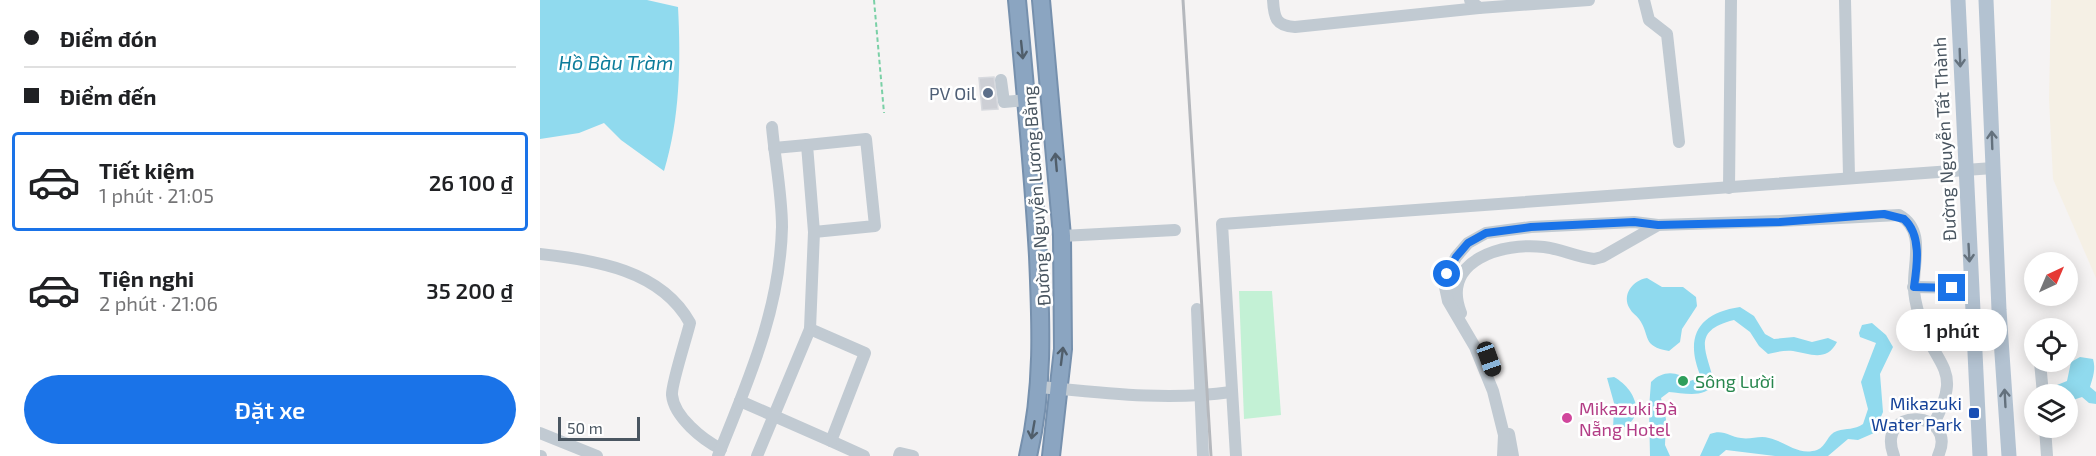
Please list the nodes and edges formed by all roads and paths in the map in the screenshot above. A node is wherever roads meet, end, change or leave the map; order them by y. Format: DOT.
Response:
graph roads {
  1 [pos="874,0"];
  2 [pos="1017,0"];
  3 [pos="1041,0"];
  4 [pos="1273,0"];
  5 [pos="1589,0"];
  6 [pos="1644,0"];
  7 [pos="1731,0"];
  8 [pos="1845,0"];
  9 [pos="1958,0"];
  10 [pos="1986,0"];
  11 [pos="1474,4"];
  12 [pos="1001,80"];
  13 [pos="1027,100"];
  14 [pos="884,113"];
  15 [pos="772,127"];
  16 [pos="1679,142"];
  17 [pos="807,145"];
  18 [pos="774,148"];
  19 [pos="1994,168"];
  20 [pos="1964,170"];
  21 [pos="1849,176"];
  22 [pos="1729,188"];
  23 [pos="1658,225"];
  24 [pos="1175,230"];
  25 [pos="814,232"];
  26 [pos="1062,236"];
  27 [pos="540,254"];
  28 [pos="1914,287"];
  29 [pos="1971,288"];
  30 [pos="1197,309"];
  31 [pos="810,328"];
  32 [pos="1040,387"];
  33 [pos="1058,389"];
  34 [pos="1232,392"];
  35 [pos="1199,395"];
  36 [pos="740,401"];
  37 [pos="773,416"];
  38 [pos="1933,425"];
  39 [pos="540,433"];
  40 [pos="2046,438"];
  41 [pos="831,441"];
  42 [pos="719,452"];
  43 [pos="597,456"];
  44 [pos="757,456"];
  45 [pos="864,456"];
  46 [pos="899,456"];
  47 [pos="914,456"];
  48 [pos="1028,456"];
  49 [pos="1051,456"];
  50 [pos="1203,456"];
  51 [pos="1236,456"];
  52 [pos="1503,456"];
  53 [pos="1512,456"];
  54 [pos="1894,456"];
  55 [pos="1938,456"];
  56 [pos="1980,456"];
  57 [pos="2009,456"];
  58 [pos="2047,456"];
  1 -- 14 [label="path"];
  2 -- 13 [label="highway, Đường Nguyễn Lương Bằng, one-way"];
  26 -- 3 [label="highway, Đường Nguyễn Lương Bằng, one-way"];
  4 -- 11 [label="street"];
  5 -- 11 [label="street"];
  6 -- 16 [label="street"];
  7 -- 22 [label="street"];
  8 -- 21 [label="street"];
  9 -- 20 [label="main road, Đường Nguyễn Tất Thành, one-way"];
  19 -- 10 [label="main road, one-way"];
  12 -- 13 [label="street"];
  13 -- 32 [label="highway, Đường Nguyễn Lương Bằng"];
  15 -- 18 [label="street"];
  17 -- 18 [label="street"];
  17 -- 25 [label="street"];
  17 -- 25 [label="street"];
  18 -- 36 [label="street"];
  19 -- 20 [label="street"];
  57 -- 19 [label="main road, one-way"];
  20 -- 21 [label="street"];
  20 -- 29 [label="main road, Đường Nguyễn Tất Thành, one-way"];
  21 -- 22 [label="street"];
  22 -- 34 [label="street"];
  23 -- 28 [label="street"];
  23 -- 52 [label="street"];
  23 -- 53 [label="street"];
  24 -- 26 [label="street"];
  25 -- 31 [label="street"];
  33 -- 26 [label="highway, Đường Nguyễn Lương Bằng, one-way"];
  27 -- 42 [label="street"];
  28 -- 29 [label="street"];
  28 -- 38 [label="street"];
  29 -- 56 [label="main road, Đường Nguyễn Tất Thành"];
  30 -- 35 [label="street"];
  31 -- 37 [label="street"];
  31 -- 41 [label="street"];
  32 -- 33 [label="street"];
  32 -- 48 [label="highway, Đường Nguyễn Lương Bằng, one-way"];
  33 -- 35 [label="street"];
  33 -- 49 [label="highway, Đường Nguyễn Lương Bằng"];
  34 -- 35 [label="street"];
  34 -- 51 [label="street"];
  35 -- 50 [label="street"];
  36 -- 37 [label="street"];
  36 -- 42 [label="street"];
  37 -- 41 [label="street"];
  37 -- 44 [label="street"];
  38 -- 54 [label="street"];
  38 -- 55 [label="street"];
  39 -- 43 [label="street"];
  40 -- 58 [label="street"];
  41 -- 45 [label="street"];
  46 -- 47 [label="street"];
}
